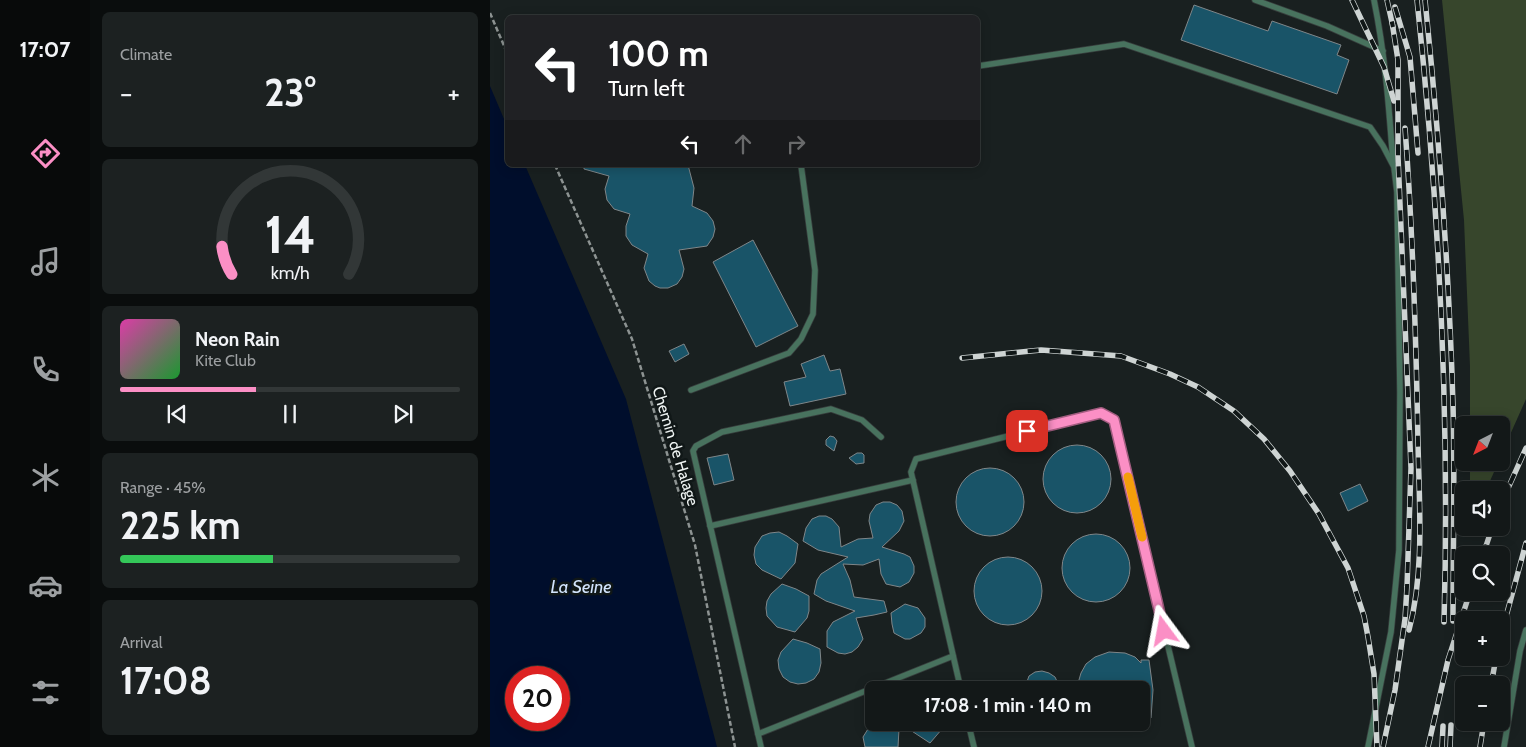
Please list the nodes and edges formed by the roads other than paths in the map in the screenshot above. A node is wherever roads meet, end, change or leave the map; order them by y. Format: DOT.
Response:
graph roads {
  1 [pos="1255,0"];
  2 [pos="1374,0"];
  3 [pos="1383,51"];
  4 [pos="980,66"];
  5 [pos="801,167"];
  6 [pos="1394,167"];
  7 [pos="690,390"];
  8 [pos="882,437"];
  9 [pos="913,480"];
  10 [pos="710,526"];
  11 [pos="1526,630"];
  12 [pos="953,656"];
  13 [pos="959,681"];
  14 [pos="970,731"];
  15 [pos="758,734"];
  16 [pos="762,747"];
  17 [pos="974,747"];
  18 [pos="1192,747"];
  19 [pos="1368,747"];
  20 [pos="1504,747"];
  1 -- 3 [label="lane"];
  2 -- 3 [label="lane"];
  3 -- 6 [label="lane"];
  4 -- 6 [label="lane"];
  5 -- 7 [label="lane"];
  6 -- 19 [label="lane"];
  8 -- 10 [label="lane"];
  9 -- 10 [label="lane"];
  9 -- 12 [label="lane"];
  9 -- 18 [label="lane"];
  10 -- 15 [label="lane"];
  11 -- 20 [label="lane"];
  12 -- 13 [label="lane"];
  12 -- 15 [label="lane"];
  14 -- 17 [label="lane"];
  15 -- 16 [label="lane"];
}
